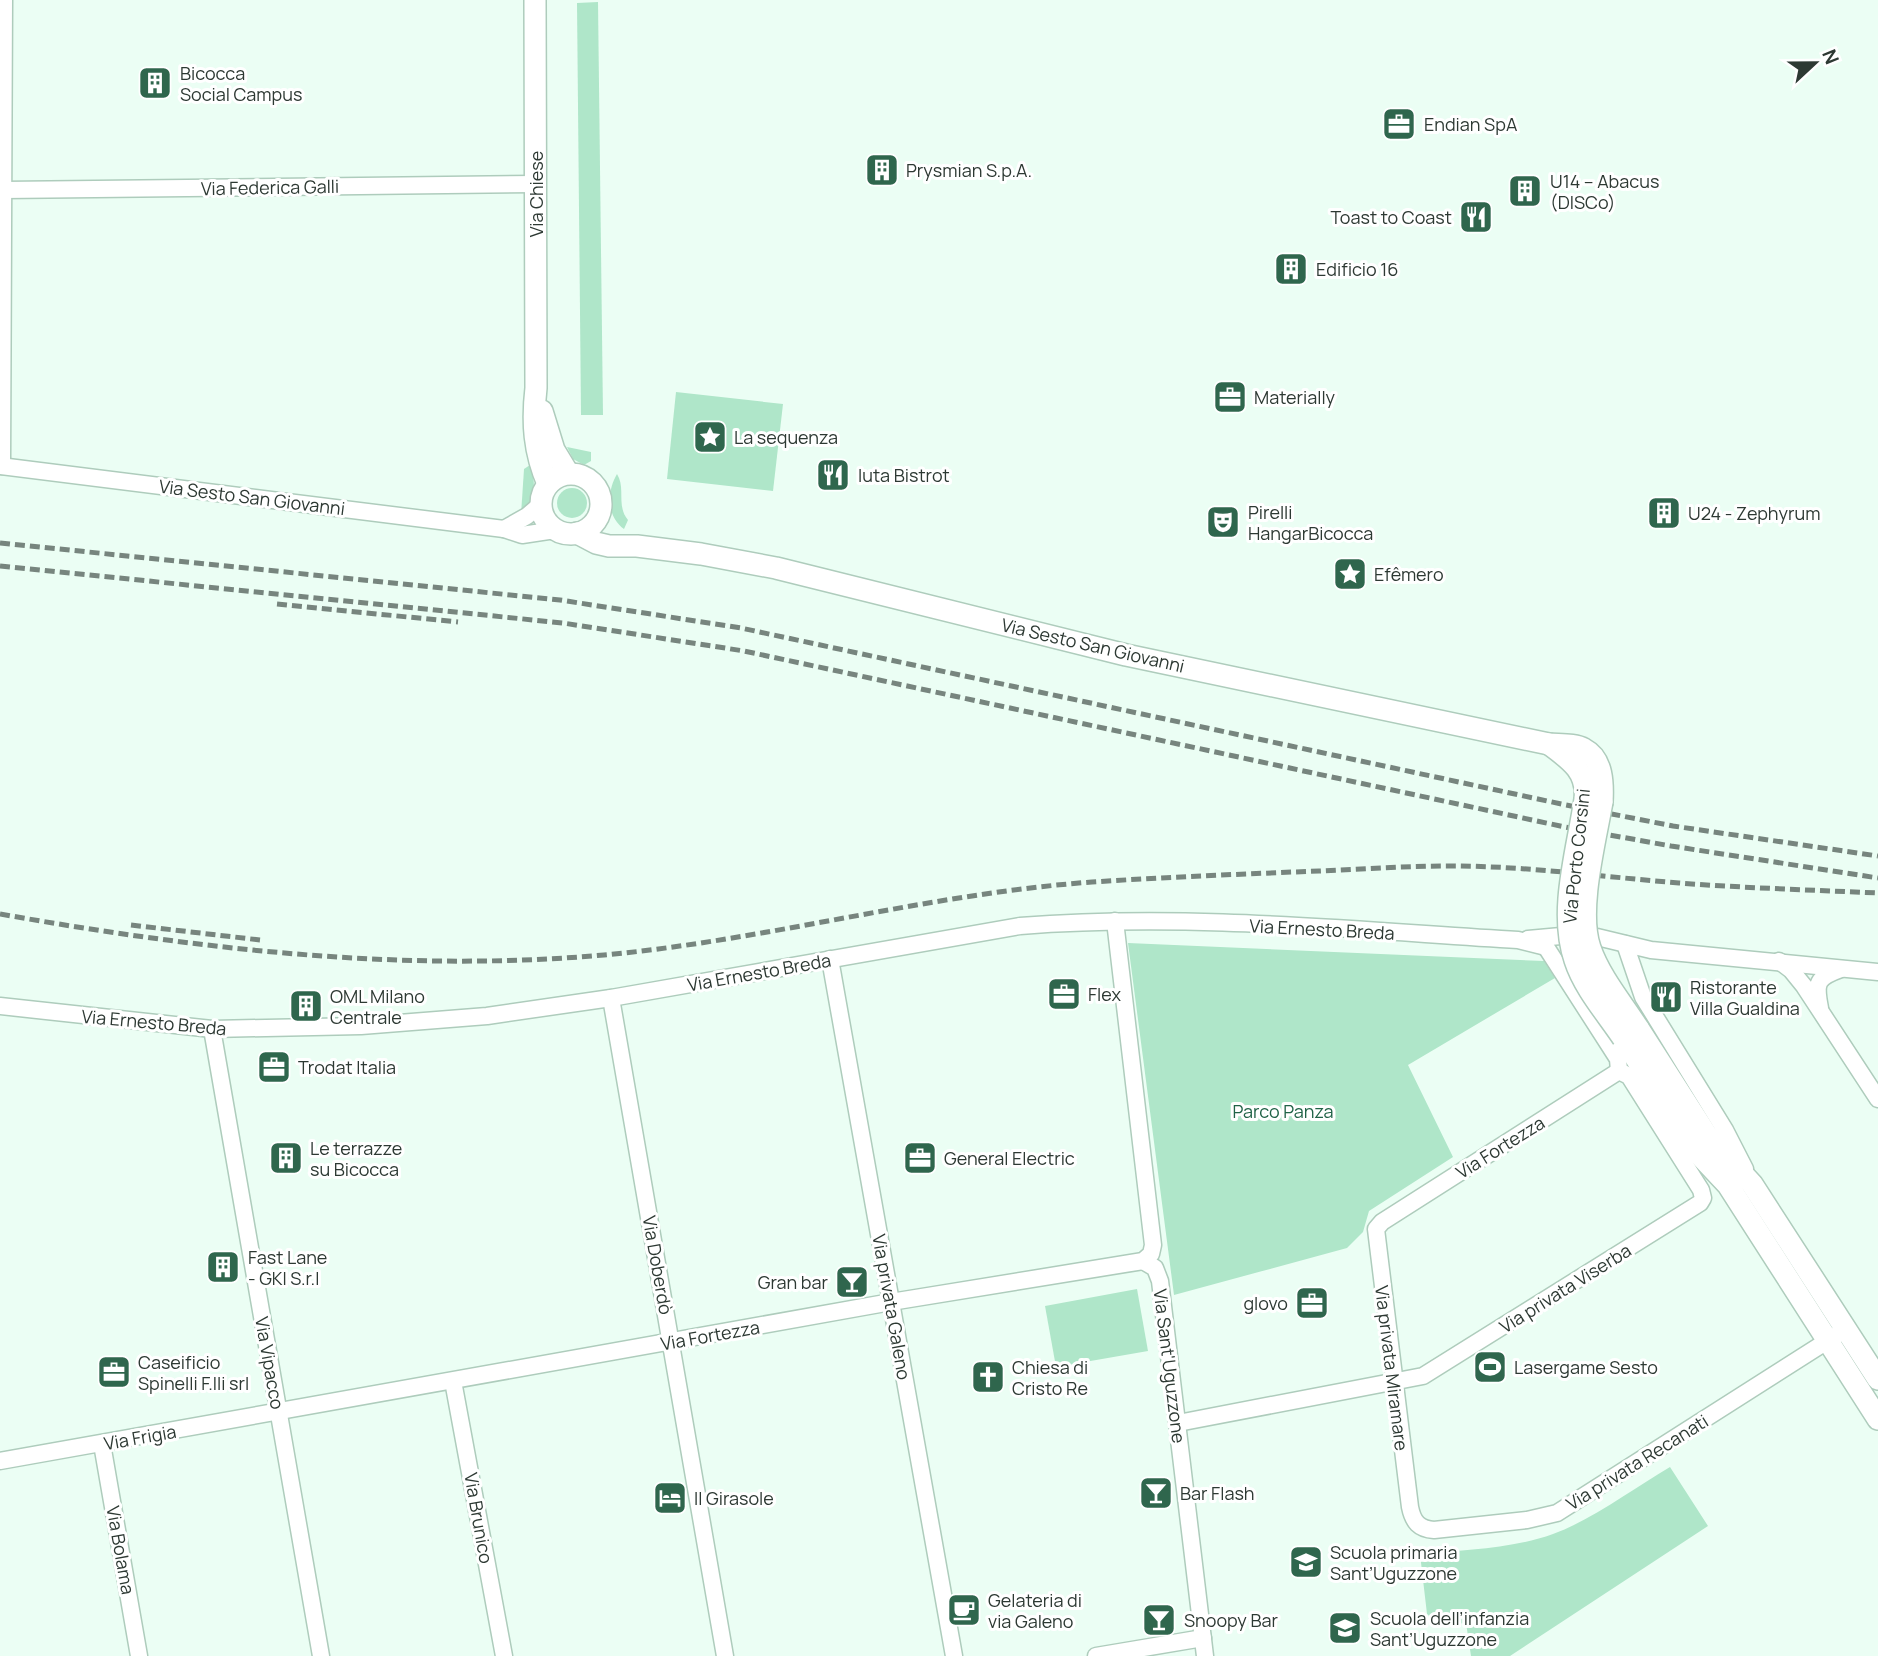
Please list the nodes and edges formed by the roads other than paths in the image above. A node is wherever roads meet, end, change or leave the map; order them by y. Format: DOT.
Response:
graph roads {
  1 [pos="535,0"];
  2 [pos="3,6"];
  3 [pos="536,184"];
  4 [pos="4,190"];
  5 [pos="536,388"];
  6 [pos="1,466"];
  7 [pos="568,473"];
  8 [pos="548,484"];
  9 [pos="541,504"];
  10 [pos="600,513"];
  11 [pos="504,529"];
  12 [pos="555,530"];
  13 [pos="577,533"];
  14 [pos="637,546"];
  15 [pos="1549,744"];
  16 [pos="1115,921"];
  17 [pos="1597,937"];
  18 [pos="1627,947"];
  19 [pos="831,959"];
  20 [pos="1779,961"];
  21 [pos="1841,969"];
  22 [pos="1878,972"];
  23 [pos="611,998"];
  24 [pos="0,1006"];
  25 [pos="1822,1015"];
  26 [pos="212,1030"];
  27 [pos="1630,1033"];
  28 [pos="1619,1071"];
  29 [pos="1878,1099"];
  30 [pos="1752,1184"];
  31 [pos="1382,1222"];
  32 [pos="1143,1261"];
  33 [pos="891,1302"];
  34 [pos="1846,1329"];
  35 [pos="1827,1340"];
  36 [pos="671,1342"];
  37 [pos="1878,1379"];
  38 [pos="453,1381"];
  39 [pos="1395,1382"];
  40 [pos="279,1413"];
  41 [pos="1878,1419"];
  42 [pos="1178,1423"];
  43 [pos="102,1444"];
  44 [pos="0,1461"];
  45 [pos="1412,1516"];
  46 [pos="1203,1638"];
  47 [pos="139,1656"];
  48 [pos="321,1656"];
  49 [pos="504,1656"];
  50 [pos="725,1656"];
  51 [pos="954,1656"];
  52 [pos="1096,1656"];
  53 [pos="1205,1656"];
  1 -- 3 [label="street, Via Chiese"];
  2 -- 4 [label="street"];
  3 -- 4 [label="street, Via Federica Galli"];
  3 -- 5 [label="street, Via Chiese"];
  4 -- 6 [label="street"];
  5 -- 7 [label="street, Via Chiese"];
  5 -- 8 [label="street, Via Chiese"];
  6 -- 11 [label="street, Via Sesto San Giovanni"];
  7 -- 8 [label="street"];
  7 -- 10 [label="street"];
  8 -- 9 [label="street"];
  9 -- 11 [label="street"];
  9 -- 12 [label="street"];
  10 -- 13 [label="street"];
  10 -- 14 [label="street"];
  11 -- 12 [label="street, Via Sesto San Giovanni"];
  12 -- 13 [label="street, Via Sesto San Giovanni"];
  13 -- 14 [label="street, Via Sesto San Giovanni"];
  14 -- 15 [label="street, Via Sesto San Giovanni"];
  15 -- 27 [label="street, Via Porto Corsini, bridge"];
  16 -- 19 [label="street, Via Ernesto Breda"];
  16 -- 28 [label="street, Via Ernesto Breda"];
  16 -- 32 [label="street"];
  17 -- 18 [label="street"];
  18 -- 20 [label="street"];
  18 -- 30 [label="street, Via Porto Corsini"];
  19 -- 23 [label="street, Via Ernesto Breda"];
  19 -- 33 [label="street, Via privata Galeno"];
  20 -- 21 [label="street"];
  20 -- 25 [label="street"];
  21 -- 22 [label="street"];
  21 -- 25 [label="street"];
  23 -- 26 [label="street, Via Ernesto Breda"];
  23 -- 36 [label="street, Via Doberdò"];
  24 -- 26 [label="street, Via Ernesto Breda"];
  25 -- 29 [label="street"];
  26 -- 40 [label="street, Via Vipacco"];
  27 -- 30 [label="street, Via Porto Corsini"];
  27 -- 35 [label="street, Via Porto Corsini"];
  28 -- 31 [label="street, Via Fortezza"];
  28 -- 39 [label="street, Via privata Viserba"];
  30 -- 34 [label="street, Via Porto Corsini"];
  31 -- 39 [label="street, Via privata Miramare"];
  32 -- 33 [label="street, Via Fortezza"];
  32 -- 42 [label="street, Via Sant'Uguzzone"];
  33 -- 36 [label="street, Via Fortezza"];
  33 -- 51 [label="street, Via privata Galeno"];
  34 -- 35 [label="street, Via privata Recanati"];
  34 -- 37 [label="street, Via Porto Corsini"];
  35 -- 41 [label="street, Via Porto Corsini"];
  35 -- 45 [label="street, Via privata Recanati"];
  36 -- 38 [label="street, Via Fortezza"];
  36 -- 50 [label="street, Via Doberdò"];
  38 -- 40 [label="street, Via Fortezza"];
  38 -- 49 [label="street, Via Brunico"];
  39 -- 42 [label="street, Via privata Viserba"];
  39 -- 45 [label="street, Via privata Miramare"];
  40 -- 43 [label="street, Via Frigia"];
  40 -- 48 [label="street, Via Vipacco"];
  42 -- 46 [label="street, Via Sant'Uguzzone"];
  43 -- 44 [label="street, Via Frigia"];
  43 -- 47 [label="street, Via Bolama"];
  46 -- 52 [label="street"];
  46 -- 53 [label="street, Via Sant'Uguzzone"];
}
